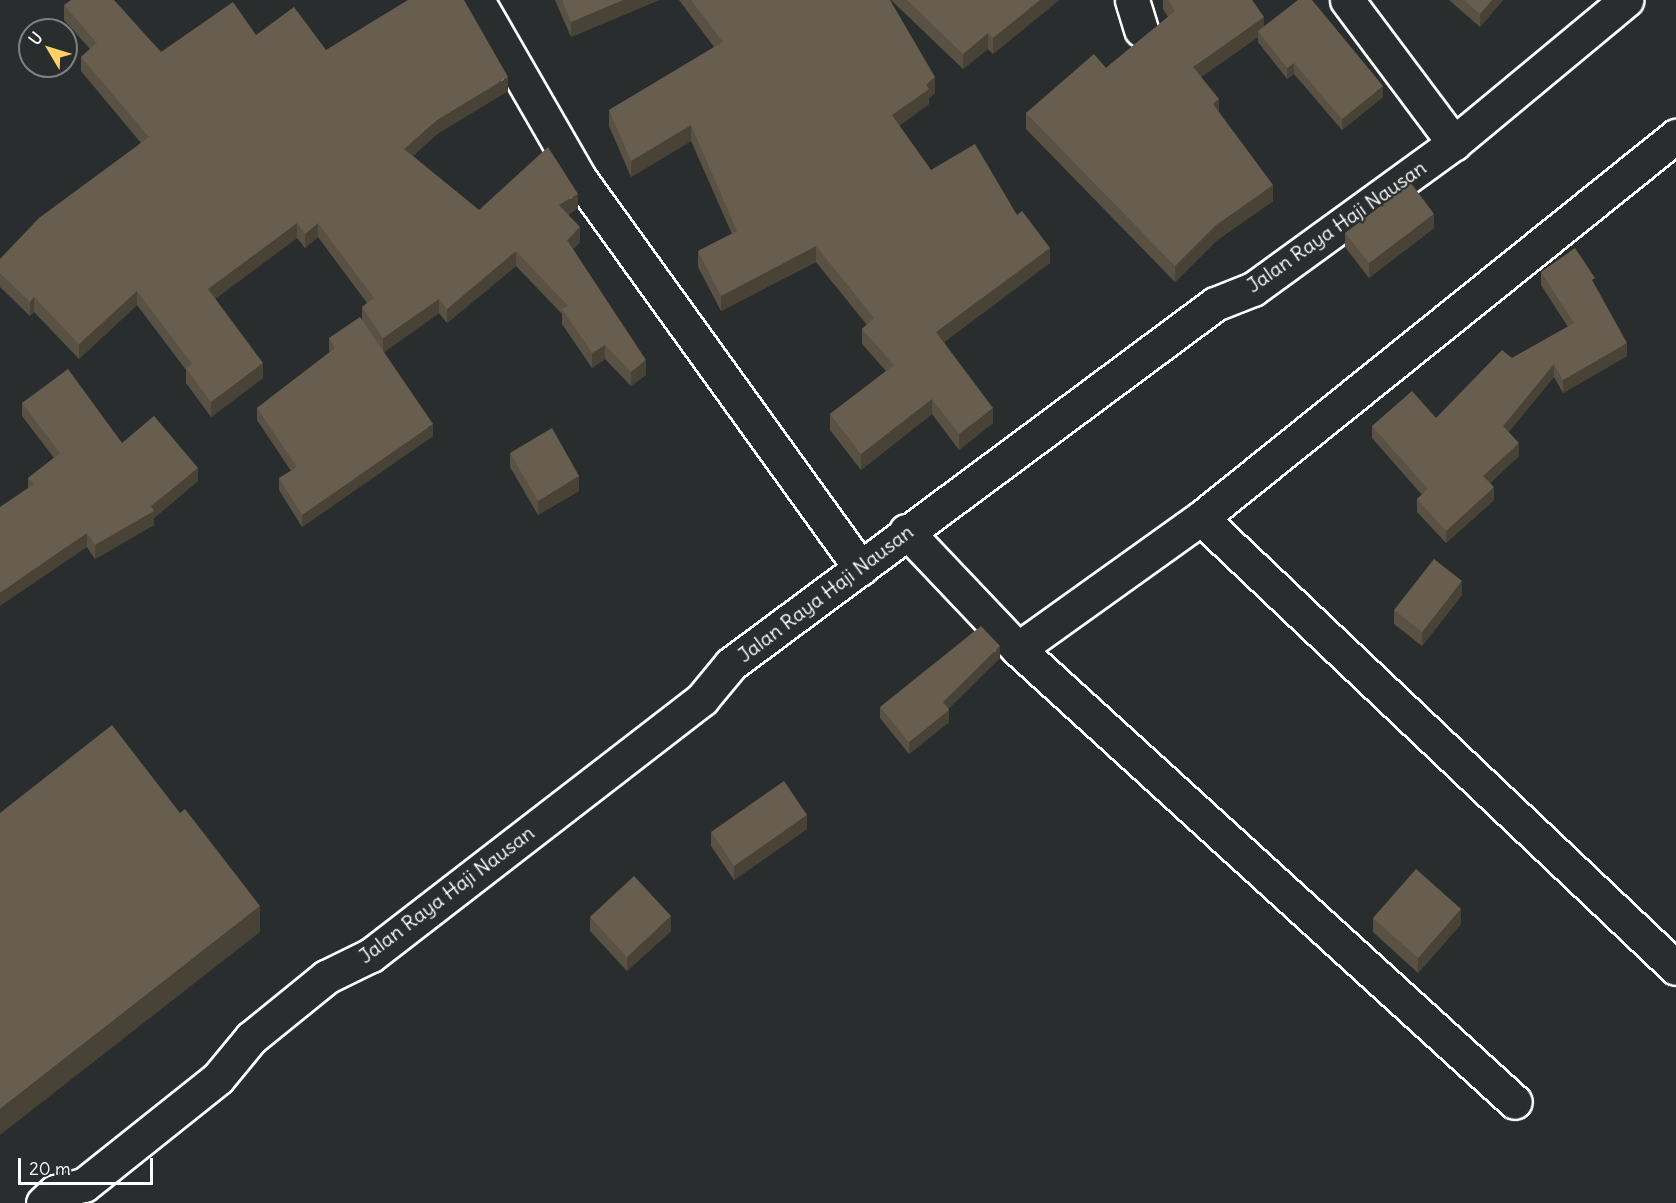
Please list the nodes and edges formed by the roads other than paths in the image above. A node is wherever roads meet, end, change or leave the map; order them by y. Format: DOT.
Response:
graph roads {
  1 [pos="477,0"];
  2 [pos="1347,0"];
  3 [pos="1626,0"];
  4 [pos="1676,136"];
  5 [pos="1454,143"];
  6 [pos="1201,518"];
  7 [pos="906,531"];
  8 [pos="861,568"];
  9 [pos="1018,649"];
  10 [pos="1676,968"];
  11 [pos="1515,1102"];
  12 [pos="42,1203"];
  1 -- 8 [label="street"];
  2 -- 5 [label="street"];
  3 -- 5 [label="street, Jalan Raya Haji Nausan"];
  4 -- 6 [label="street"];
  5 -- 7 [label="street, Jalan Raya Haji Nausan"];
  6 -- 9 [label="street"];
  6 -- 10 [label="street"];
  7 -- 8 [label="street, Jalan Raya Haji Nausan"];
  7 -- 9 [label="street"];
  8 -- 12 [label="street, Jalan Raya Haji Nausan"];
  9 -- 11 [label="street"];
}
